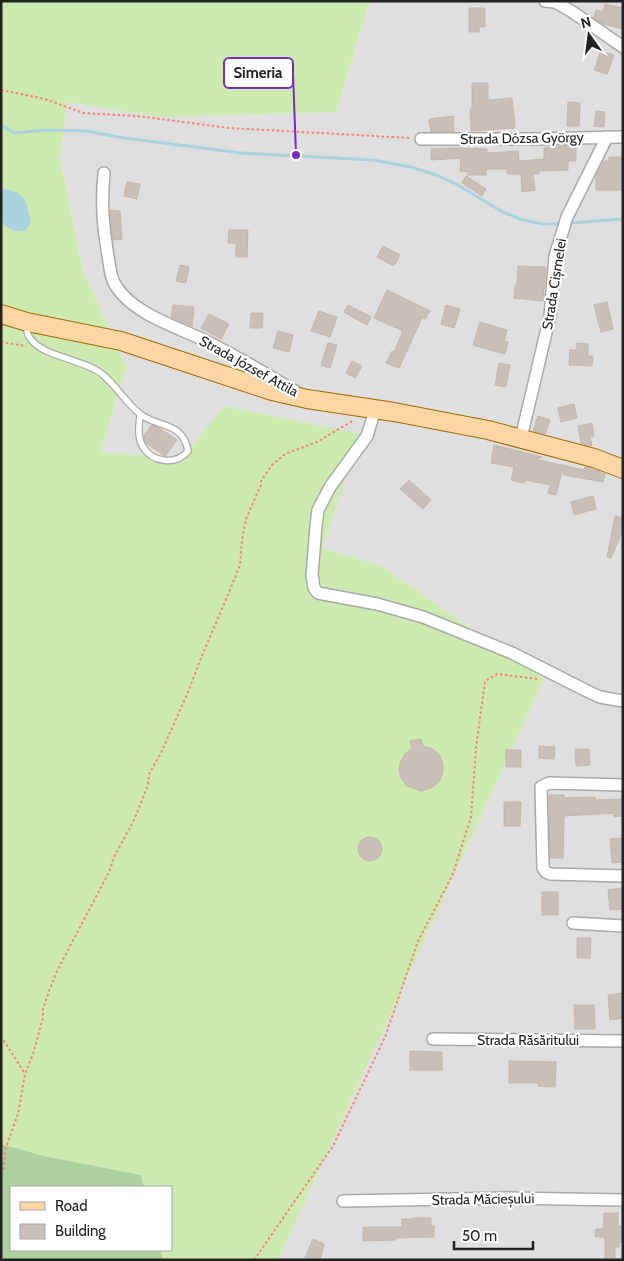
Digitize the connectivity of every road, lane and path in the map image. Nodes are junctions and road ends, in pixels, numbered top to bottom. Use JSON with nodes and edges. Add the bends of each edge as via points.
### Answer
{"nodes":[{"id":1,"x":544,"y":1,"type":"edge"},
{"id":2,"x":623,"y":46,"type":"edge"},
{"id":3,"x":1,"y":90,"type":"edge"},
{"id":4,"x":607,"y":137,"type":"junction"},
{"id":5,"x":623,"y":137,"type":"edge"},
{"id":6,"x":421,"y":139,"type":"joint"},
{"id":7,"x":104,"y":173,"type":"dead end"},
{"id":8,"x":1,"y":314,"type":"edge"},
{"id":9,"x":27,"y":322,"type":"junction"},
{"id":10,"x":1,"y":342,"type":"edge"},
{"id":11,"x":40,"y":347,"type":"junction"},
{"id":12,"x":307,"y":399,"type":"junction"},
{"id":13,"x":375,"y":410,"type":"junction"},
{"id":14,"x":140,"y":415,"type":"junction"},
{"id":15,"x":521,"y":438,"type":"junction"},
{"id":16,"x":623,"y":469,"type":"edge"},
{"id":17,"x":544,"y":679,"type":"dead end"},
{"id":18,"x":623,"y":701,"type":"edge"},
{"id":19,"x":623,"y":785,"type":"edge"},
{"id":20,"x":623,"y":876,"type":"edge"},
{"id":21,"x":573,"y":923,"type":"dead end"},
{"id":22,"x":623,"y":926,"type":"edge"},
{"id":23,"x":1,"y":1036,"type":"edge"},
{"id":24,"x":433,"y":1039,"type":"dead end"},
{"id":25,"x":623,"y":1041,"type":"edge"},
{"id":26,"x":25,"y":1074,"type":"junction"},
{"id":27,"x":1,"y":1174,"type":"edge"},
{"id":28,"x":623,"y":1200,"type":"edge"},
{"id":29,"x":343,"y":1201,"type":"dead end"},
{"id":30,"x":254,"y":1260,"type":"edge"}],
"edges":[{"from":1,"to":2,"type":"street","via":[[555,2],[571,11]]},
{"from":3,"to":6,"type":"path","via":[[45,99],[83,113],[137,116],[229,128]]},
{"from":4,"to":5,"type":"street","name":"Strada Dózsa György"},
{"from":4,"to":6,"type":"street","name":"Strada Dózsa György"},
{"from":4,"to":15,"type":"street","name":"Strada Cișmelei","via":[[562,230],[555,256],[550,316]]},
{"from":7,"to":12,"type":"street","name":"Strada József Attila","via":[[103,230],[111,275],[120,292],[157,319],[206,341]]},
{"from":8,"to":9,"type":"main road"},
{"from":9,"to":11,"type":"lane","via":[[29,338]]},
{"from":9,"to":12,"type":"main road","via":[[121,341],[253,385]]},
{"from":10,"to":11,"type":"path"},
{"from":11,"to":14,"type":"lane","via":[[101,373]]},
{"from":12,"to":13,"type":"main road","name":"Strada József Attila"},
{"from":13,"to":15,"type":"main road","name":"Strada József Attila"},
{"from":13,"to":18,"type":"street","via":[[367,436],[330,487],[318,510],[312,575],[318,593],[378,604],[422,617],[512,653],[600,697]]},
{"from":13,"to":26,"type":"path","via":[[317,442],[285,454],[261,481],[246,519],[240,565],[183,705],[149,774],[134,820],[58,969]]},
{"from":14,"to":14,"type":"lane","via":[[182,435],[188,451],[184,456],[164,461],[151,456],[138,432]]},
{"from":15,"to":16,"type":"main road","name":"Strada József Attila"},
{"from":17,"to":30,"type":"path","via":[[497,674],[484,681],[472,817],[453,874],[418,942],[385,1037],[333,1146]]},
{"from":19,"to":20,"type":"street","via":[[549,783],[541,787],[543,868],[546,872]]},
{"from":21,"to":22,"type":"street"},
{"from":23,"to":26,"type":"path"},
{"from":24,"to":25,"type":"street","name":"Strada Răsăritului"},
{"from":26,"to":27,"type":"path","via":[[18,1114],[5,1150]]},
{"from":28,"to":29,"type":"street","name":"Strada Măcieșului"}]}
